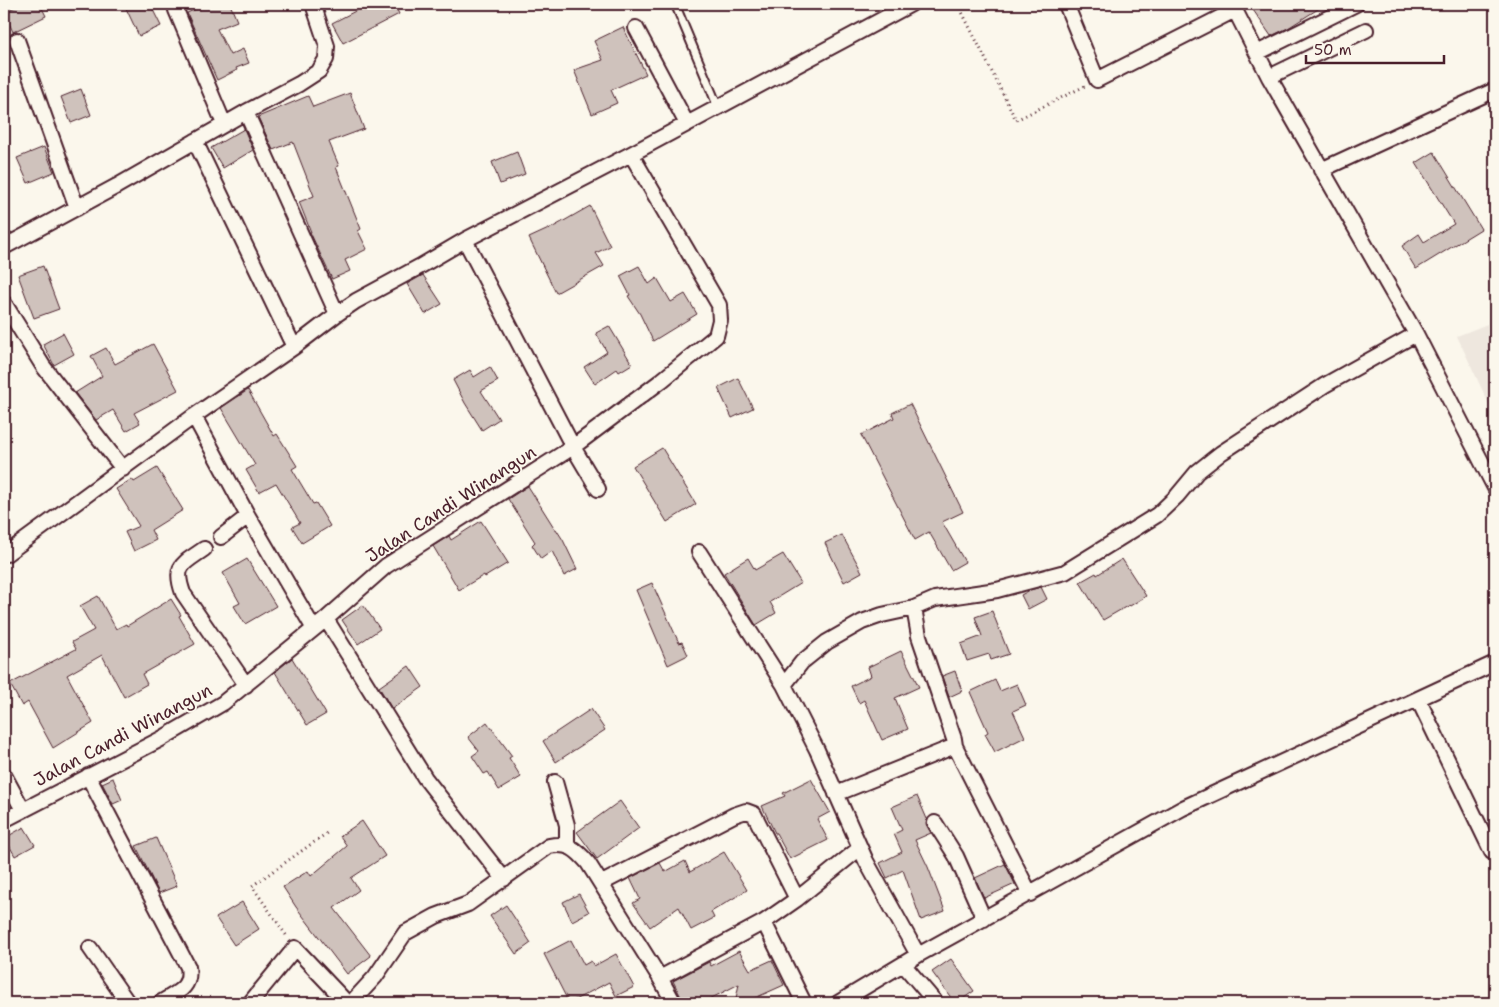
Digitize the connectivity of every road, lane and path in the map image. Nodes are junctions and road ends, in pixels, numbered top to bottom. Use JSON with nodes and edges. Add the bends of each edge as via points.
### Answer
{"nodes":[{"id":1,"x":314,"y":4,"type":"edge"},
{"id":2,"x":674,"y":4,"type":"edge"},
{"id":3,"x":911,"y":4,"type":"edge"},
{"id":4,"x":958,"y":4,"type":"edge"},
{"id":5,"x":1066,"y":4,"type":"edge"},
{"id":6,"x":1356,"y":4,"type":"edge"},
{"id":7,"x":1233,"y":7,"type":"edge"},
{"id":8,"x":176,"y":10,"type":"dead end"},
{"id":9,"x":636,"y":28,"type":"dead end"},
{"id":10,"x":1366,"y":30,"type":"dead end"},
{"id":11,"x":17,"y":40,"type":"dead end"},
{"id":12,"x":1257,"y":53,"type":"junction"},
{"id":13,"x":1269,"y":77,"type":"junction"},
{"id":14,"x":1097,"y":80,"type":"junction"},
{"id":15,"x":1495,"y":90,"type":"edge"},
{"id":16,"x":718,"y":107,"type":"junction"},
{"id":17,"x":246,"y":112,"type":"junction"},
{"id":18,"x":224,"y":124,"type":"junction"},
{"id":19,"x":687,"y":124,"type":"junction"},
{"id":20,"x":195,"y":141,"type":"junction"},
{"id":21,"x":631,"y":154,"type":"junction"},
{"id":22,"x":1322,"y":170,"type":"junction"},
{"id":23,"x":77,"y":208,"type":"junction"},
{"id":24,"x":464,"y":240,"type":"junction"},
{"id":25,"x":4,"y":247,"type":"edge"},
{"id":26,"x":4,"y":303,"type":"edge"},
{"id":27,"x":337,"y":314,"type":"junction"},
{"id":28,"x":1416,"y":334,"type":"junction"},
{"id":29,"x":294,"y":347,"type":"junction"},
{"id":30,"x":194,"y":416,"type":"junction"},
{"id":31,"x":573,"y":447,"type":"junction"},
{"id":32,"x":123,"y":469,"type":"junction"},
{"id":33,"x":1495,"y":488,"type":"edge"},
{"id":34,"x":598,"y":489,"type":"dead end"},
{"id":35,"x":248,"y":516,"type":"junction"},
{"id":36,"x":221,"y":537,"type":"dead end"},
{"id":37,"x":204,"y":549,"type":"dead end"},
{"id":38,"x":699,"y":552,"type":"dead end"},
{"id":39,"x":5,"y":554,"type":"edge"},
{"id":40,"x":914,"y":608,"type":"junction"},
{"id":41,"x":326,"y":619,"type":"junction"},
{"id":42,"x":314,"y":629,"type":"junction"},
{"id":43,"x":1495,"y":664,"type":"edge"},
{"id":44,"x":246,"y":685,"type":"junction"},
{"id":45,"x":784,"y":685,"type":"junction"},
{"id":46,"x":1418,"y":699,"type":"junction"},
{"id":47,"x":955,"y":746,"type":"junction"},
{"id":48,"x":4,"y":775,"type":"edge"},
{"id":49,"x":88,"y":776,"type":"junction"},
{"id":50,"x":555,"y":782,"type":"dead end"},
{"id":51,"x":836,"y":794,"type":"junction"},
{"id":52,"x":22,"y":810,"type":"junction"},
{"id":53,"x":4,"y":820,"type":"edge"},
{"id":54,"x":935,"y":823,"type":"dead end"},
{"id":55,"x":328,"y":833,"type":"dead end"},
{"id":56,"x":567,"y":846,"type":"junction"},
{"id":57,"x":860,"y":848,"type":"junction"},
{"id":58,"x":1492,"y":852,"type":"dead end"},
{"id":59,"x":504,"y":879,"type":"junction"},
{"id":60,"x":602,"y":883,"type":"junction"},
{"id":61,"x":1030,"y":894,"type":"junction"},
{"id":62,"x":797,"y":899,"type":"junction"},
{"id":63,"x":984,"y":918,"type":"junction"},
{"id":64,"x":764,"y":922,"type":"junction"},
{"id":65,"x":90,"y":948,"type":"dead end"},
{"id":66,"x":296,"y":948,"type":"junction"},
{"id":67,"x":918,"y":954,"type":"junction"},
{"id":68,"x":903,"y":964,"type":"junction"},
{"id":69,"x":660,"y":978,"type":"junction"},
{"id":70,"x":128,"y":1003,"type":"edge"},
{"id":71,"x":160,"y":1003,"type":"edge"},
{"id":72,"x":250,"y":1003,"type":"edge"},
{"id":73,"x":347,"y":1003,"type":"edge"},
{"id":74,"x":351,"y":1003,"type":"edge"},
{"id":75,"x":674,"y":1003,"type":"edge"},
{"id":76,"x":804,"y":1003,"type":"edge"},
{"id":77,"x":838,"y":1003,"type":"edge"},
{"id":78,"x":936,"y":1003,"type":"edge"}],
"edges":[{"from":1,"to":17,"type":"street","via":[[327,46],[326,59],[320,71]]},
{"from":2,"to":16,"type":"lane"},
{"from":3,"to":16,"type":"street"},
{"from":4,"to":14,"type":"path","via":[[1016,120]]},
{"from":5,"to":14,"type":"street"},
{"from":6,"to":12,"type":"street"},
{"from":7,"to":12,"type":"street"},
{"from":7,"to":14,"type":"street"},
{"from":8,"to":18,"type":"street"},
{"from":9,"to":19,"type":"street"},
{"from":10,"to":13,"type":"street"},
{"from":11,"to":23,"type":"street"},
{"from":12,"to":13,"type":"street"},
{"from":13,"to":22,"type":"street"},
{"from":15,"to":22,"type":"street"},
{"from":16,"to":19,"type":"street"},
{"from":17,"to":18,"type":"street"},
{"from":17,"to":27,"type":"street"},
{"from":18,"to":20,"type":"street"},
{"from":19,"to":21,"type":"street"},
{"from":20,"to":23,"type":"street"},
{"from":20,"to":29,"type":"street"},
{"from":21,"to":24,"type":"street"},
{"from":21,"to":31,"type":"street","name":"Jalan Candi Winangun","via":[[719,304],[720,320],[716,336]]},
{"from":22,"to":28,"type":"street"},
{"from":23,"to":25,"type":"street"},
{"from":24,"to":27,"type":"street"},
{"from":24,"to":31,"type":"street"},
{"from":26,"to":32,"type":"street","via":[[43,366]]},
{"from":27,"to":29,"type":"street"},
{"from":28,"to":33,"type":"street"},
{"from":28,"to":40,"type":"street","via":[[1325,385],[1221,453],[1197,472],[1157,514],[1066,572],[997,590],[935,600]]},
{"from":29,"to":30,"type":"street"},
{"from":30,"to":32,"type":"street"},
{"from":30,"to":35,"type":"street"},
{"from":31,"to":34,"type":"street"},
{"from":31,"to":41,"type":"street","name":"Jalan Candi Winangun","via":[[386,566]]},
{"from":32,"to":39,"type":"street"},
{"from":35,"to":36,"type":"street"},
{"from":35,"to":42,"type":"street"},
{"from":37,"to":44,"type":"street","via":[[184,563],[178,572],[178,580],[183,593]]},
{"from":38,"to":45,"type":"street"},
{"from":40,"to":45,"type":"street","via":[[882,615],[842,633],[802,662]]},
{"from":40,"to":47,"type":"street","via":[[919,636]]},
{"from":41,"to":42,"type":"street","name":"Jalan Candi Winangun"},
{"from":41,"to":59,"type":"street","via":[[425,778]]},
{"from":42,"to":44,"type":"street","name":"Jalan Candi Winangun"},
{"from":43,"to":46,"type":"street"},
{"from":44,"to":49,"type":"street","name":"Jalan Candi Winangun","via":[[200,717]]},
{"from":45,"to":51,"type":"street"},
{"from":46,"to":58,"type":"street"},
{"from":46,"to":61,"type":"street","via":[[1183,808]]},
{"from":47,"to":51,"type":"street"},
{"from":47,"to":61,"type":"street"},
{"from":48,"to":52,"type":"street"},
{"from":49,"to":52,"type":"street","name":"Jalan Candi Winangun"},
{"from":49,"to":71,"type":"street","via":[[188,967],[186,985]]},
{"from":50,"to":56,"type":"street","via":[[567,825]]},
{"from":51,"to":57,"type":"street"},
{"from":52,"to":53,"type":"street","name":"Jalan Candi Winangun"},
{"from":54,"to":63,"type":"street","via":[[956,856]]},
{"from":55,"to":66,"type":"path","via":[[252,886]]},
{"from":56,"to":59,"type":"street","via":[[549,846]]},
{"from":56,"to":60,"type":"street","via":[[578,850]]},
{"from":57,"to":62,"type":"street"},
{"from":57,"to":67,"type":"street"},
{"from":59,"to":74,"type":"street","via":[[468,904],[436,916],[406,933],[375,977]]},
{"from":60,"to":62,"type":"street","via":[[746,811],[754,814]]},
{"from":60,"to":69,"type":"street"},
{"from":61,"to":63,"type":"street"},
{"from":62,"to":64,"type":"street"},
{"from":63,"to":67,"type":"street"},
{"from":64,"to":69,"type":"street"},
{"from":64,"to":76,"type":"street"},
{"from":65,"to":70,"type":"street"},
{"from":66,"to":72,"type":"street"},
{"from":66,"to":73,"type":"street"},
{"from":67,"to":68,"type":"street"},
{"from":68,"to":77,"type":"street"},
{"from":68,"to":78,"type":"street"},
{"from":69,"to":75,"type":"street"}]}
